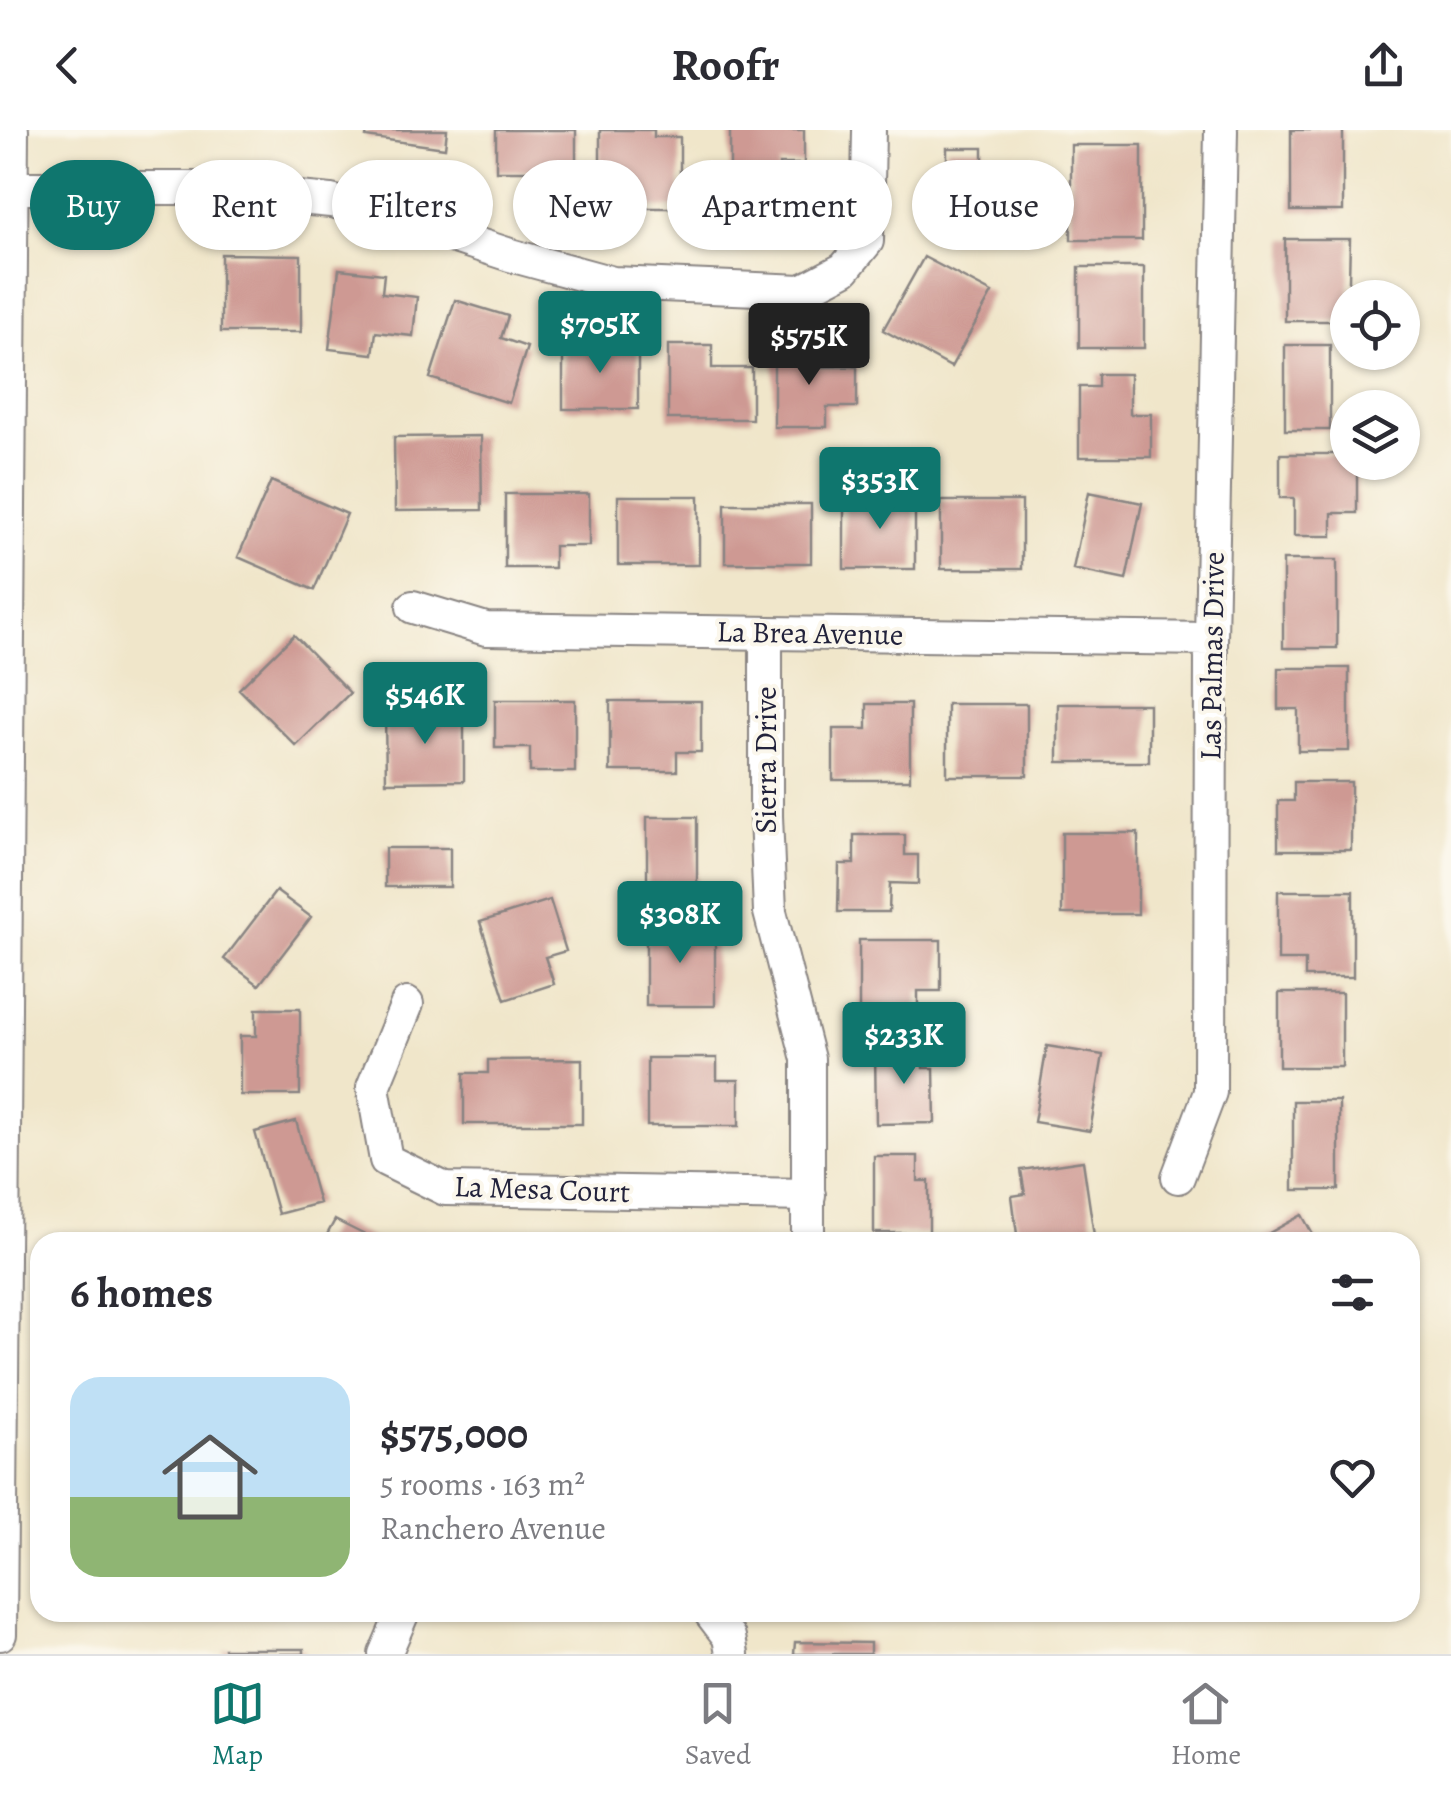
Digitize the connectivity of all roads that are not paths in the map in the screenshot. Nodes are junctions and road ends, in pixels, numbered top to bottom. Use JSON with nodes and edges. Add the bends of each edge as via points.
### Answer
{"nodes":[{"id":1,"x":12,"y":130,"type":"edge"},
{"id":2,"x":869,"y":130,"type":"edge"},
{"id":3,"x":1222,"y":130,"type":"edge"},
{"id":4,"x":12,"y":188,"type":"junction"},
{"id":5,"x":413,"y":607,"type":"dead end"},
{"id":6,"x":766,"y":633,"type":"junction"},
{"id":7,"x":1211,"y":638,"type":"junction"},
{"id":8,"x":407,"y":1004,"type":"dead end"},
{"id":9,"x":1178,"y":1176,"type":"dead end"},
{"id":10,"x":809,"y":1195,"type":"junction"},
{"id":11,"x":808,"y":1232,"type":"edge"},
{"id":12,"x":398,"y":1622,"type":"edge"},
{"id":13,"x":718,"y":1622,"type":"edge"},
{"id":14,"x":0,"y":1634,"type":"edge"},
{"id":15,"x":384,"y":1654,"type":"edge"},
{"id":16,"x":732,"y":1654,"type":"edge"}],
"edges":[{"from":1,"to":4,"type":"street"},
{"from":2,"to":4,"type":"street","via":[[867,241],[844,269],[802,291],[613,282],[331,201],[193,188]]},
{"from":3,"to":7,"type":"street","name":"Las Palmas Drive"},
{"from":4,"to":14,"type":"street"},
{"from":5,"to":6,"type":"street","name":"La Brea Avenue","via":[[486,629]]},
{"from":6,"to":7,"type":"street","name":"La Brea Avenue"},
{"from":6,"to":10,"type":"street","name":"Sierra Drive","via":[[770,912],[808,1060]]},
{"from":7,"to":9,"type":"street","name":"Las Palmas Drive","via":[[1210,1092]]},
{"from":8,"to":10,"type":"street","name":"La Mesa Court","via":[[373,1087],[386,1160],[445,1189]]},
{"from":10,"to":11,"type":"street","name":"Sierra Drive"},
{"from":12,"to":15,"type":"street"},
{"from":13,"to":16,"type":"street"}]}
